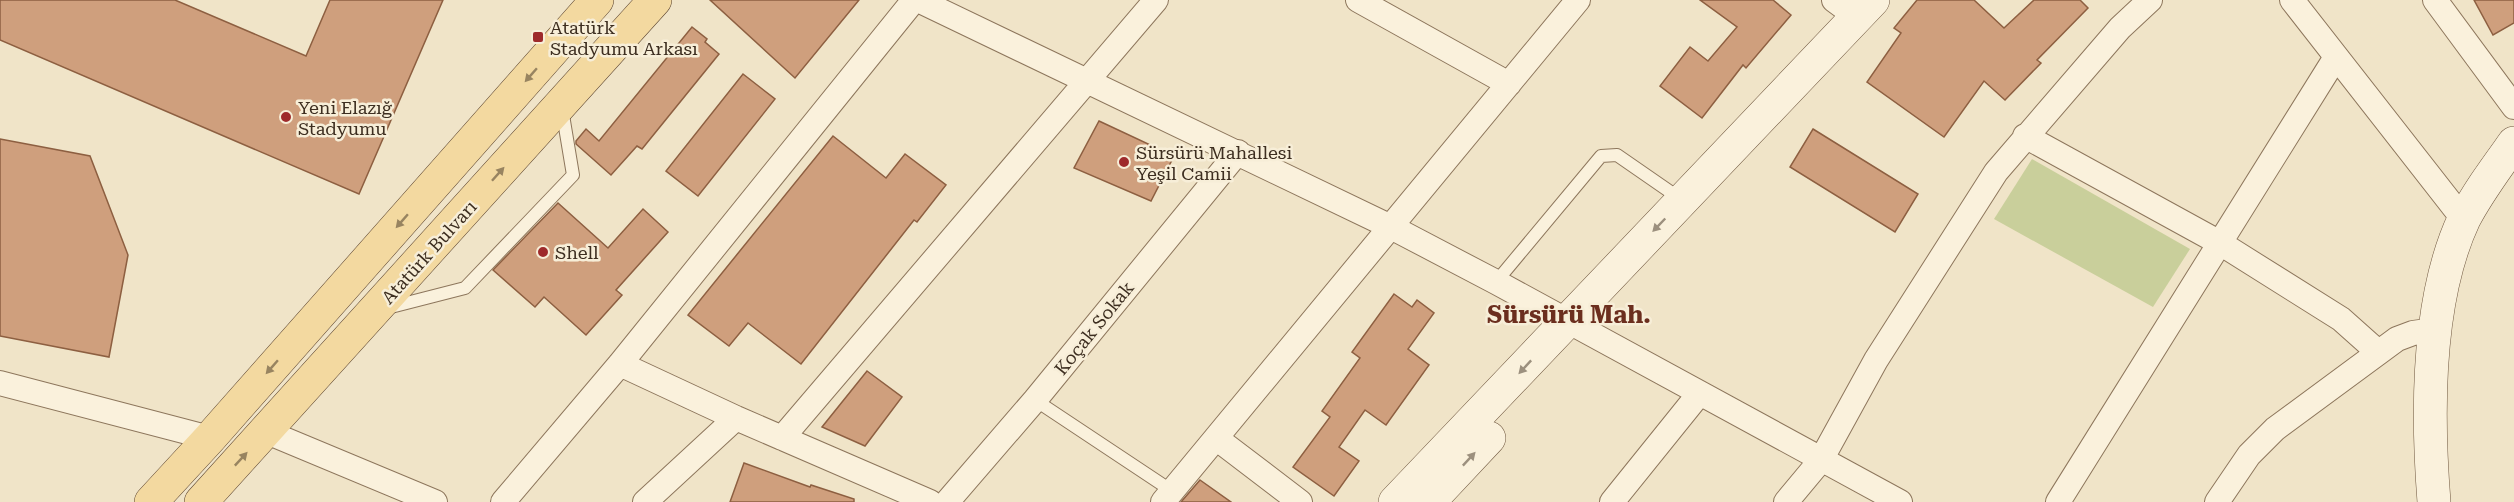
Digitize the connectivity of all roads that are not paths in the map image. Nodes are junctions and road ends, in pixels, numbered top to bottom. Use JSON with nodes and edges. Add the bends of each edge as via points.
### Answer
{"nodes":[{"id":1,"x":597,"y":0,"type":"edge"},
{"id":2,"x":655,"y":0,"type":"edge"},
{"id":3,"x":916,"y":0,"type":"edge"},
{"id":4,"x":1156,"y":0,"type":"edge"},
{"id":5,"x":1358,"y":0,"type":"edge"},
{"id":6,"x":1578,"y":0,"type":"edge"},
{"id":7,"x":1897,"y":0,"type":"edge"},
{"id":8,"x":2151,"y":0,"type":"edge"},
{"id":9,"x":2292,"y":0,"type":"edge"},
{"id":10,"x":2435,"y":0,"type":"edge"},
{"id":11,"x":1855,"y":6,"type":"edge"},
{"id":12,"x":2336,"y":57,"type":"junction"},
{"id":13,"x":1085,"y":80,"type":"junction"},
{"id":14,"x":1509,"y":84,"type":"junction"},
{"id":15,"x":561,"y":104,"type":"junction"},
{"id":16,"x":2514,"y":108,"type":"edge"},
{"id":17,"x":2025,"y":136,"type":"junction"},
{"id":18,"x":2514,"y":143,"type":"edge"},
{"id":19,"x":1238,"y":152,"type":"junction"},
{"id":20,"x":1683,"y":201,"type":"junction"},
{"id":21,"x":2464,"y":220,"type":"junction"},
{"id":22,"x":1391,"y":227,"type":"junction"},
{"id":23,"x":2220,"y":243,"type":"junction"},
{"id":24,"x":1496,"y":282,"type":"junction"},
{"id":25,"x":375,"y":312,"type":"junction"},
{"id":26,"x":1577,"y":328,"type":"junction"},
{"id":27,"x":2434,"y":330,"type":"junction"},
{"id":28,"x":2378,"y":352,"type":"junction"},
{"id":29,"x":620,"y":364,"type":"junction"},
{"id":30,"x":0,"y":383,"type":"edge"},
{"id":31,"x":1699,"y":394,"type":"junction"},
{"id":32,"x":1035,"y":400,"type":"junction"},
{"id":33,"x":736,"y":418,"type":"junction"},
{"id":34,"x":267,"y":432,"type":"junction"},
{"id":35,"x":210,"y":438,"type":"junction"},
{"id":36,"x":782,"y":438,"type":"junction"},
{"id":37,"x":1216,"y":438,"type":"junction"},
{"id":38,"x":1821,"y":460,"type":"junction"},
{"id":39,"x":1168,"y":496,"type":"edge"},
{"id":40,"x":150,"y":502,"type":"edge"},
{"id":41,"x":201,"y":502,"type":"edge"},
{"id":42,"x":435,"y":502,"type":"edge"},
{"id":43,"x":503,"y":502,"type":"edge"},
{"id":44,"x":645,"y":502,"type":"edge"},
{"id":45,"x":930,"y":502,"type":"edge"},
{"id":46,"x":947,"y":502,"type":"edge"},
{"id":47,"x":1300,"y":502,"type":"edge"},
{"id":48,"x":1395,"y":502,"type":"edge"},
{"id":49,"x":1429,"y":502,"type":"edge"},
{"id":50,"x":1612,"y":502,"type":"edge"},
{"id":51,"x":1786,"y":502,"type":"edge"},
{"id":52,"x":1900,"y":502,"type":"edge"},
{"id":53,"x":2058,"y":502,"type":"edge"},
{"id":54,"x":2217,"y":502,"type":"edge"},
{"id":55,"x":2434,"y":502,"type":"edge"}],
"edges":[{"from":1,"to":35,"type":"main road","one_way":true},
{"from":2,"to":15,"type":"main road","name":"Atatürk Bulvarı"},
{"from":3,"to":13,"type":"street"},
{"from":3,"to":29,"type":"street"},
{"from":4,"to":13,"type":"street"},
{"from":5,"to":14,"type":"street"},
{"from":6,"to":14,"type":"street"},
{"from":7,"to":26,"type":"main road"},
{"from":8,"to":17,"type":"street","via":[[2120,28]]},
{"from":9,"to":12,"type":"street"},
{"from":10,"to":16,"type":"street"},
{"from":11,"to":20,"type":"main road"},
{"from":12,"to":21,"type":"street"},
{"from":12,"to":23,"type":"street"},
{"from":13,"to":19,"type":"street"},
{"from":13,"to":36,"type":"street"},
{"from":14,"to":22,"type":"street"},
{"from":25,"to":15,"type":"main road","name":"Atatürk Bulvarı","one_way":true},
{"from":15,"to":25,"type":"lane","via":[[573,175],[465,288]]},
{"from":17,"to":23,"type":"street"},
{"from":17,"to":38,"type":"street","via":[[1996,172],[1876,360]]},
{"from":18,"to":21,"type":"main road"},
{"from":19,"to":22,"type":"street"},
{"from":19,"to":32,"type":"street","name":"Koçak Sokak"},
{"from":20,"to":24,"type":"lane","via":[[1617,155],[1601,156]]},
{"from":20,"to":26,"type":"main road","one_way":true},
{"from":21,"to":27,"type":"main road","via":[[2441,292]]},
{"from":22,"to":24,"type":"street"},
{"from":22,"to":37,"type":"street"},
{"from":23,"to":28,"type":"street","via":[[2341,319]]},
{"from":23,"to":53,"type":"street"},
{"from":24,"to":26,"type":"street"},
{"from":25,"to":34,"type":"main road","name":"Atatürk Bulvarı"},
{"from":26,"to":31,"type":"street"},
{"from":26,"to":48,"type":"main road","one_way":true},
{"from":49,"to":26,"type":"main road","one_way":true},
{"from":27,"to":28,"type":"street","via":[[2397,339]]},
{"from":27,"to":55,"type":"main road"},
{"from":28,"to":54,"type":"street","via":[[2275,429],[2249,455]]},
{"from":29,"to":33,"type":"street"},
{"from":29,"to":43,"type":"street"},
{"from":30,"to":35,"type":"street"},
{"from":31,"to":38,"type":"street"},
{"from":31,"to":50,"type":"street"},
{"from":32,"to":39,"type":"lane"},
{"from":32,"to":46,"type":"street","name":"Koçak Sokak"},
{"from":33,"to":36,"type":"street"},
{"from":33,"to":44,"type":"street"},
{"from":41,"to":34,"type":"main road","name":"Atatürk Bulvarı","one_way":true},
{"from":34,"to":42,"type":"street"},
{"from":35,"to":40,"type":"main road"},
{"from":36,"to":45,"type":"street"},
{"from":37,"to":39,"type":"street"},
{"from":37,"to":47,"type":"street"},
{"from":38,"to":51,"type":"street"},
{"from":38,"to":52,"type":"street"}]}
